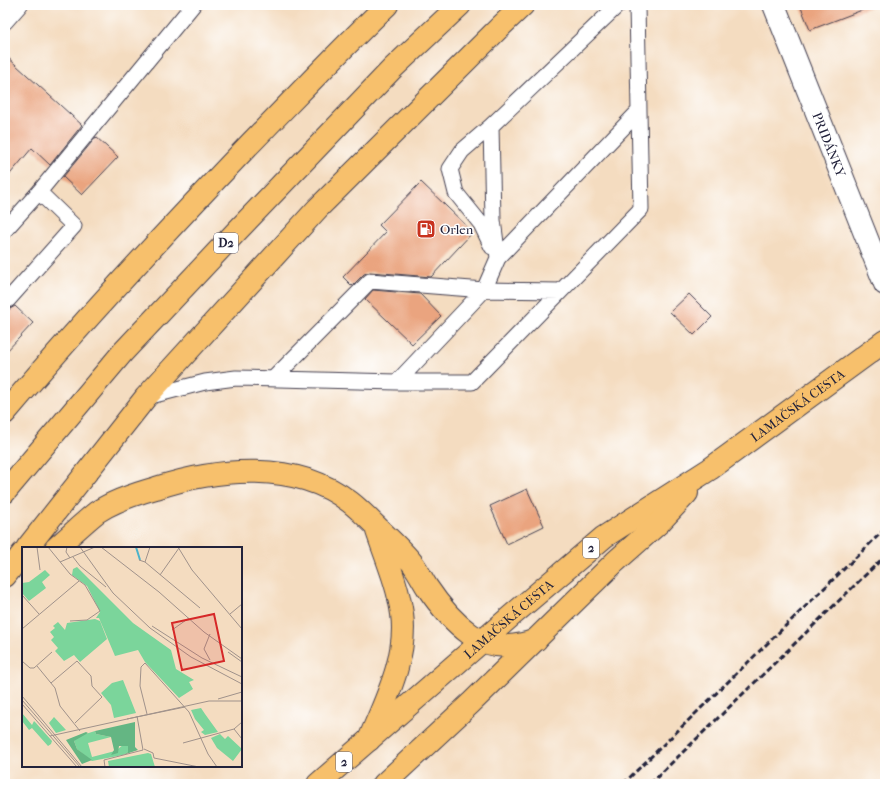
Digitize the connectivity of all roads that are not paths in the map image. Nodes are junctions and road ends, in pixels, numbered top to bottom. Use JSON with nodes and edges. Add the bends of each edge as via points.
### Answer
{"nodes":[{"id":1,"x":20,"y":5,"type":"edge"},
{"id":2,"x":193,"y":5,"type":"edge"},
{"id":3,"x":387,"y":5,"type":"edge"},
{"id":4,"x":460,"y":5,"type":"edge"},
{"id":5,"x":523,"y":5,"type":"edge"},
{"id":6,"x":618,"y":5,"type":"edge"},
{"id":7,"x":637,"y":5,"type":"edge"},
{"id":8,"x":774,"y":5,"type":"edge"},
{"id":9,"x":5,"y":22,"type":"edge"},
{"id":10,"x":639,"y":111,"type":"junction"},
{"id":11,"x":491,"y":126,"type":"junction"},
{"id":12,"x":39,"y":192,"type":"junction"},
{"id":13,"x":5,"y":230,"type":"edge"},
{"id":14,"x":498,"y":258,"type":"junction"},
{"id":15,"x":885,"y":284,"type":"edge"},
{"id":16,"x":484,"y":290,"type":"junction"},
{"id":17,"x":561,"y":291,"type":"junction"},
{"id":18,"x":8,"y":300,"type":"dead end"},
{"id":19,"x":885,"y":341,"type":"edge"},
{"id":20,"x":274,"y":378,"type":"junction"},
{"id":21,"x":397,"y":382,"type":"junction"},
{"id":22,"x":146,"y":397,"type":"junction"},
{"id":23,"x":6,"y":411,"type":"edge"},
{"id":24,"x":710,"y":469,"type":"junction"},
{"id":25,"x":5,"y":492,"type":"edge"},
{"id":26,"x":374,"y":524,"type":"junction"},
{"id":27,"x":28,"y":547,"type":"edge"},
{"id":28,"x":57,"y":547,"type":"edge"},
{"id":29,"x":22,"y":554,"type":"edge"},
{"id":30,"x":5,"y":576,"type":"edge"},
{"id":31,"x":22,"y":577,"type":"edge"},
{"id":32,"x":5,"y":592,"type":"edge"},
{"id":33,"x":536,"y":640,"type":"junction"},
{"id":34,"x":482,"y":641,"type":"junction"},
{"id":35,"x":369,"y":740,"type":"junction"},
{"id":36,"x":318,"y":784,"type":"edge"},
{"id":37,"x":384,"y":784,"type":"edge"}],
"edges":[{"from":1,"to":9,"type":"lane"},
{"from":2,"to":12,"type":"lane"},
{"from":3,"to":23,"type":"main road","via":[[350,40],[199,198],[84,321]]},
{"from":4,"to":25,"type":"main road","number":"D2","via":[[392,69],[123,352]]},
{"from":5,"to":22,"type":"main road","via":[[318,208]]},
{"from":6,"to":11,"type":"lane"},
{"from":7,"to":10,"type":"lane"},
{"from":8,"to":15,"type":"street","name":"PRIDÁNKY"},
{"from":10,"to":14,"type":"lane"},
{"from":10,"to":17,"type":"lane","via":[[641,209]]},
{"from":11,"to":14,"type":"lane","via":[[493,220]]},
{"from":11,"to":14,"type":"lane","via":[[462,151],[450,169],[456,193],[481,224]]},
{"from":12,"to":13,"type":"lane"},
{"from":12,"to":18,"type":"lane","via":[[74,226]]},
{"from":14,"to":16,"type":"lane"},
{"from":16,"to":17,"type":"lane"},
{"from":16,"to":20,"type":"lane","via":[[370,281]]},
{"from":16,"to":21,"type":"lane"},
{"from":17,"to":21,"type":"lane","via":[[472,382]]},
{"from":19,"to":24,"type":"main road","name":"LAMAČSKÁ CESTA","number":"2"},
{"from":20,"to":21,"type":"lane"},
{"from":20,"to":22,"type":"lane","via":[[236,378],[205,382]]},
{"from":22,"to":27,"type":"main road"},
{"from":24,"to":33,"type":"main road","name":"LAMAČSKÁ CESTA","number":"2","via":[[659,523],[615,562]]},
{"from":24,"to":34,"type":"main road","name":"LAMAČSKÁ CESTA","number":"2","via":[[604,537]]},
{"from":26,"to":28,"type":"main road","via":[[350,502],[310,481],[285,474],[236,472],[200,476],[131,496],[98,512]]},
{"from":26,"to":34,"type":"main road","via":[[412,563],[448,615]]},
{"from":26,"to":35,"type":"main road","via":[[402,614],[402,632],[399,656],[390,689]]},
{"from":29,"to":30,"type":"main road"},
{"from":31,"to":32,"type":"main road"},
{"from":33,"to":34,"type":"main road","via":[[524,645],[510,646]]},
{"from":33,"to":37,"type":"main road","name":"LAMAČSKÁ CESTA","number":"2"},
{"from":34,"to":35,"type":"main road","name":"LAMAČSKÁ CESTA","number":"2"},
{"from":35,"to":36,"type":"main road","name":"LAMAČSKÁ CESTA","number":"2"}]}
